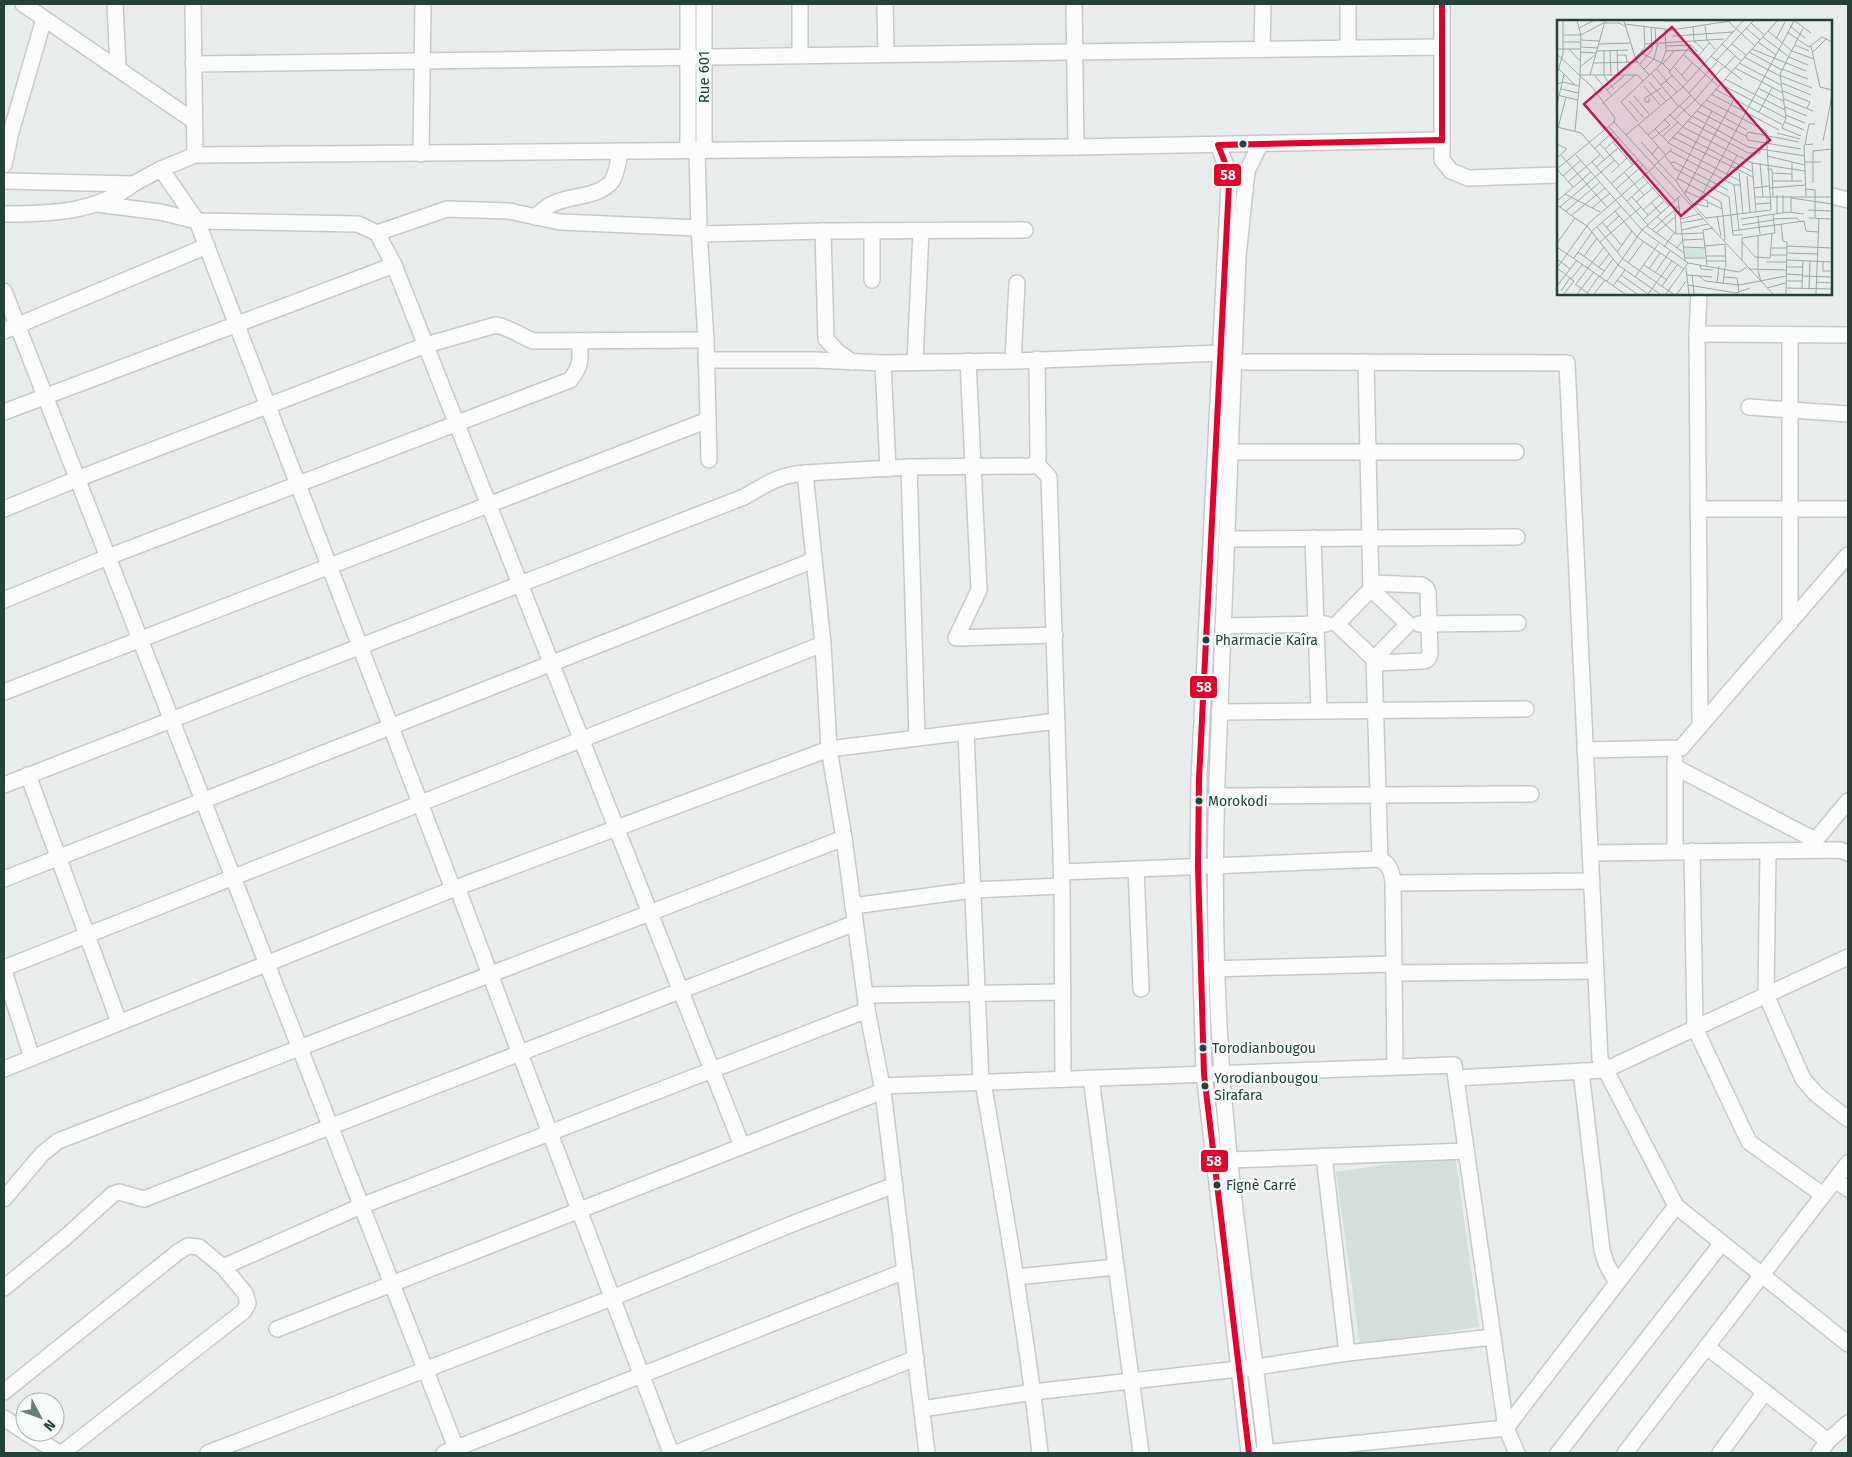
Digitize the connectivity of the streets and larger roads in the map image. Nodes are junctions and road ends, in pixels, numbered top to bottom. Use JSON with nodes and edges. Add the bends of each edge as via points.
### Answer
{"nodes":[{"id":1,"x":23,"y":4,"type":"edge"},
{"id":2,"x":115,"y":4,"type":"edge"},
{"id":3,"x":193,"y":4,"type":"edge"},
{"id":4,"x":423,"y":4,"type":"edge"},
{"id":5,"x":688,"y":4,"type":"edge"},
{"id":6,"x":704,"y":4,"type":"edge"},
{"id":7,"x":800,"y":4,"type":"edge"},
{"id":8,"x":885,"y":4,"type":"edge"},
{"id":9,"x":1074,"y":4,"type":"edge"},
{"id":10,"x":1262,"y":4,"type":"edge"},
{"id":11,"x":1348,"y":4,"type":"edge"},
{"id":12,"x":1442,"y":4,"type":"edge"},
{"id":13,"x":44,"y":19,"type":"junction"},
{"id":14,"x":1442,"y":47,"type":"junction"},
{"id":15,"x":1348,"y":48,"type":"junction"},
{"id":16,"x":1262,"y":49,"type":"junction"},
{"id":17,"x":1075,"y":52,"type":"junction"},
{"id":18,"x":886,"y":54,"type":"junction"},
{"id":19,"x":800,"y":55,"type":"junction"},
{"id":20,"x":688,"y":57,"type":"junction"},
{"id":21,"x":704,"y":57,"type":"junction"},
{"id":22,"x":422,"y":60,"type":"junction"},
{"id":23,"x":193,"y":64,"type":"junction"},
{"id":24,"x":118,"y":68,"type":"junction"},
{"id":25,"x":194,"y":121,"type":"junction"},
{"id":26,"x":1442,"y":140,"type":"junction"},
{"id":27,"x":1261,"y":143,"type":"junction"},
{"id":28,"x":1218,"y":145,"type":"junction"},
{"id":29,"x":1076,"y":147,"type":"junction"},
{"id":30,"x":696,"y":150,"type":"junction"},
{"id":31,"x":621,"y":151,"type":"junction"},
{"id":32,"x":194,"y":154,"type":"junction"},
{"id":33,"x":421,"y":154,"type":"junction"},
{"id":34,"x":4,"y":165,"type":"edge"},
{"id":35,"x":161,"y":169,"type":"junction"},
{"id":36,"x":1557,"y":175,"type":"edge"},
{"id":37,"x":4,"y":181,"type":"edge"},
{"id":38,"x":133,"y":184,"type":"junction"},
{"id":39,"x":1832,"y":196,"type":"edge"},
{"id":40,"x":1848,"y":200,"type":"edge"},
{"id":41,"x":97,"y":204,"type":"junction"},
{"id":42,"x":4,"y":214,"type":"edge"},
{"id":43,"x":535,"y":217,"type":"junction"},
{"id":44,"x":197,"y":221,"type":"junction"},
{"id":45,"x":1025,"y":230,"type":"dead end"},
{"id":46,"x":699,"y":231,"type":"junction"},
{"id":47,"x":872,"y":231,"type":"junction"},
{"id":48,"x":921,"y":231,"type":"junction"},
{"id":49,"x":823,"y":232,"type":"junction"},
{"id":50,"x":377,"y":233,"type":"junction"},
{"id":51,"x":207,"y":246,"type":"junction"},
{"id":52,"x":394,"y":264,"type":"junction"},
{"id":53,"x":872,"y":280,"type":"dead end"},
{"id":54,"x":1017,"y":283,"type":"dead end"},
{"id":55,"x":4,"y":290,"type":"edge"},
{"id":56,"x":1699,"y":295,"type":"edge"},
{"id":57,"x":237,"y":324,"type":"junction"},
{"id":58,"x":10,"y":327,"type":"edge"},
{"id":59,"x":1697,"y":334,"type":"junction"},
{"id":60,"x":1790,"y":335,"type":"junction"},
{"id":61,"x":1848,"y":335,"type":"edge"},
{"id":62,"x":706,"y":340,"type":"junction"},
{"id":63,"x":579,"y":341,"type":"junction"},
{"id":64,"x":426,"y":345,"type":"junction"},
{"id":65,"x":1220,"y":353,"type":"junction"},
{"id":66,"x":1037,"y":359,"type":"junction"},
{"id":67,"x":706,"y":360,"type":"junction"},
{"id":68,"x":968,"y":361,"type":"junction"},
{"id":69,"x":1013,"y":361,"type":"junction"},
{"id":70,"x":852,"y":362,"type":"junction"},
{"id":71,"x":916,"y":362,"type":"junction"},
{"id":72,"x":1244,"y":362,"type":"dead end"},
{"id":73,"x":1366,"y":362,"type":"junction"},
{"id":74,"x":883,"y":363,"type":"junction"},
{"id":75,"x":45,"y":396,"type":"junction"},
{"id":76,"x":268,"y":406,"type":"junction"},
{"id":77,"x":1749,"y":407,"type":"dead end"},
{"id":78,"x":1790,"y":410,"type":"junction"},
{"id":79,"x":4,"y":412,"type":"edge"},
{"id":80,"x":1848,"y":414,"type":"edge"},
{"id":81,"x":708,"y":420,"type":"junction"},
{"id":82,"x":456,"y":422,"type":"junction"},
{"id":83,"x":1230,"y":452,"type":"junction"},
{"id":84,"x":1368,"y":452,"type":"junction"},
{"id":85,"x":1516,"y":452,"type":"dead end"},
{"id":86,"x":708,"y":460,"type":"dead end"},
{"id":87,"x":1036,"y":463,"type":"junction"},
{"id":88,"x":909,"y":467,"type":"junction"},
{"id":89,"x":973,"y":467,"type":"junction"},
{"id":90,"x":888,"y":468,"type":"junction"},
{"id":91,"x":805,"y":473,"type":"junction"},
{"id":92,"x":77,"y":478,"type":"junction"},
{"id":93,"x":298,"y":484,"type":"junction"},
{"id":94,"x":489,"y":505,"type":"junction"},
{"id":95,"x":4,"y":508,"type":"edge"},
{"id":96,"x":1698,"y":509,"type":"junction"},
{"id":97,"x":1790,"y":509,"type":"junction"},
{"id":98,"x":1848,"y":509,"type":"edge"},
{"id":99,"x":1517,"y":537,"type":"dead end"},
{"id":100,"x":1313,"y":538,"type":"junction"},
{"id":101,"x":1370,"y":538,"type":"junction"},
{"id":102,"x":1226,"y":539,"type":"junction"},
{"id":103,"x":1848,"y":555,"type":"edge"},
{"id":104,"x":108,"y":557,"type":"junction"},
{"id":105,"x":814,"y":560,"type":"junction"},
{"id":106,"x":329,"y":567,"type":"junction"},
{"id":107,"x":520,"y":584,"type":"junction"},
{"id":108,"x":1371,"y":586,"type":"junction"},
{"id":109,"x":4,"y":600,"type":"edge"},
{"id":110,"x":1518,"y":623,"type":"dead end"},
{"id":111,"x":1790,"y":623,"type":"junction"},
{"id":112,"x":1316,"y":624,"type":"junction"},
{"id":113,"x":1337,"y":624,"type":"junction"},
{"id":114,"x":1408,"y":624,"type":"junction"},
{"id":115,"x":1429,"y":624,"type":"junction"},
{"id":116,"x":1223,"y":626,"type":"junction"},
{"id":117,"x":1055,"y":635,"type":"junction"},
{"id":118,"x":140,"y":640,"type":"junction"},
{"id":119,"x":823,"y":644,"type":"junction"},
{"id":120,"x":360,"y":646,"type":"junction"},
{"id":121,"x":1374,"y":661,"type":"junction"},
{"id":122,"x":551,"y":663,"type":"junction"},
{"id":123,"x":4,"y":692,"type":"edge"},
{"id":124,"x":1526,"y":709,"type":"dead end"},
{"id":125,"x":1376,"y":710,"type":"junction"},
{"id":126,"x":1319,"y":711,"type":"junction"},
{"id":127,"x":1219,"y":712,"type":"junction"},
{"id":128,"x":172,"y":720,"type":"junction"},
{"id":129,"x":1057,"y":722,"type":"junction"},
{"id":130,"x":1700,"y":726,"type":"junction"},
{"id":131,"x":390,"y":727,"type":"junction"},
{"id":132,"x":966,"y":732,"type":"junction"},
{"id":133,"x":918,"y":737,"type":"junction"},
{"id":134,"x":581,"y":740,"type":"junction"},
{"id":135,"x":829,"y":748,"type":"junction"},
{"id":136,"x":1675,"y":748,"type":"junction"},
{"id":137,"x":1586,"y":750,"type":"junction"},
{"id":138,"x":1675,"y":767,"type":"junction"},
{"id":139,"x":28,"y":775,"type":"junction"},
{"id":140,"x":4,"y":785,"type":"edge"},
{"id":141,"x":1531,"y":794,"type":"dead end"},
{"id":142,"x":1378,"y":795,"type":"junction"},
{"id":143,"x":1216,"y":796,"type":"junction"},
{"id":144,"x":203,"y":801,"type":"junction"},
{"id":145,"x":1848,"y":801,"type":"edge"},
{"id":146,"x":420,"y":804,"type":"junction"},
{"id":147,"x":616,"y":828,"type":"junction"},
{"id":148,"x":844,"y":838,"type":"junction"},
{"id":149,"x":1811,"y":845,"type":"junction"},
{"id":150,"x":1768,"y":850,"type":"junction"},
{"id":151,"x":1692,"y":851,"type":"junction"},
{"id":152,"x":1675,"y":852,"type":"junction"},
{"id":153,"x":1590,"y":853,"type":"junction"},
{"id":154,"x":1848,"y":853,"type":"edge"},
{"id":155,"x":59,"y":857,"type":"junction"},
{"id":156,"x":1380,"y":859,"type":"junction"},
{"id":157,"x":1215,"y":866,"type":"junction"},
{"id":158,"x":1198,"y":867,"type":"junction"},
{"id":159,"x":1136,"y":869,"type":"junction"},
{"id":160,"x":233,"y":878,"type":"junction"},
{"id":161,"x":4,"y":879,"type":"edge"},
{"id":162,"x":1062,"y":879,"type":"junction"},
{"id":163,"x":1592,"y":881,"type":"junction"},
{"id":164,"x":1393,"y":883,"type":"junction"},
{"id":165,"x":455,"y":888,"type":"junction"},
{"id":166,"x":973,"y":890,"type":"junction"},
{"id":167,"x":853,"y":906,"type":"junction"},
{"id":168,"x":650,"y":913,"type":"junction"},
{"id":169,"x":855,"y":922,"type":"junction"},
{"id":170,"x":87,"y":934,"type":"junction"},
{"id":171,"x":1848,"y":957,"type":"edge"},
{"id":172,"x":266,"y":963,"type":"junction"},
{"id":173,"x":4,"y":969,"type":"edge"},
{"id":174,"x":1200,"y":969,"type":"junction"},
{"id":175,"x":1218,"y":969,"type":"junction"},
{"id":176,"x":1394,"y":969,"type":"junction"},
{"id":177,"x":1596,"y":971,"type":"junction"},
{"id":178,"x":490,"y":975,"type":"junction"},
{"id":179,"x":1140,"y":989,"type":"dead end"},
{"id":180,"x":680,"y":991,"type":"junction"},
{"id":181,"x":1063,"y":992,"type":"junction"},
{"id":182,"x":977,"y":993,"type":"junction"},
{"id":183,"x":864,"y":995,"type":"junction"},
{"id":184,"x":1766,"y":995,"type":"junction"},
{"id":185,"x":866,"y":1010,"type":"junction"},
{"id":186,"x":119,"y":1022,"type":"junction"},
{"id":187,"x":1695,"y":1028,"type":"junction"},
{"id":188,"x":300,"y":1049,"type":"junction"},
{"id":189,"x":520,"y":1053,"type":"junction"},
{"id":190,"x":32,"y":1058,"type":"junction"},
{"id":191,"x":1395,"y":1067,"type":"junction"},
{"id":192,"x":4,"y":1069,"type":"edge"},
{"id":193,"x":712,"y":1070,"type":"junction"},
{"id":194,"x":1605,"y":1070,"type":"junction"},
{"id":195,"x":1581,"y":1071,"type":"junction"},
{"id":196,"x":1222,"y":1073,"type":"junction"},
{"id":197,"x":1204,"y":1074,"type":"junction"},
{"id":198,"x":1090,"y":1078,"type":"junction"},
{"id":199,"x":1456,"y":1078,"type":"junction"},
{"id":200,"x":1063,"y":1079,"type":"junction"},
{"id":201,"x":982,"y":1082,"type":"junction"},
{"id":202,"x":883,"y":1088,"type":"junction"},
{"id":203,"x":1848,"y":1119,"type":"edge"},
{"id":204,"x":330,"y":1126,"type":"junction"},
{"id":205,"x":550,"y":1133,"type":"junction"},
{"id":206,"x":742,"y":1146,"type":"junction"},
{"id":207,"x":1466,"y":1152,"type":"junction"},
{"id":208,"x":1324,"y":1156,"type":"junction"},
{"id":209,"x":1230,"y":1160,"type":"junction"},
{"id":210,"x":1848,"y":1163,"type":"edge"},
{"id":211,"x":1835,"y":1180,"type":"junction"},
{"id":212,"x":894,"y":1185,"type":"junction"},
{"id":213,"x":1848,"y":1189,"type":"edge"},
{"id":214,"x":1823,"y":1195,"type":"junction"},
{"id":215,"x":4,"y":1200,"type":"edge"},
{"id":216,"x":361,"y":1206,"type":"junction"},
{"id":217,"x":1676,"y":1206,"type":"junction"},
{"id":218,"x":579,"y":1210,"type":"junction"},
{"id":219,"x":1722,"y":1243,"type":"junction"},
{"id":220,"x":223,"y":1267,"type":"junction"},
{"id":221,"x":1116,"y":1267,"type":"junction"},
{"id":222,"x":905,"y":1271,"type":"junction"},
{"id":223,"x":1762,"y":1275,"type":"junction"},
{"id":224,"x":1016,"y":1277,"type":"junction"},
{"id":225,"x":392,"y":1283,"type":"junction"},
{"id":226,"x":1617,"y":1283,"type":"junction"},
{"id":227,"x":4,"y":1288,"type":"edge"},
{"id":228,"x":612,"y":1298,"type":"junction"},
{"id":229,"x":277,"y":1328,"type":"dead end"},
{"id":230,"x":1493,"y":1337,"type":"junction"},
{"id":231,"x":1847,"y":1339,"type":"edge"},
{"id":232,"x":1707,"y":1347,"type":"junction"},
{"id":233,"x":1347,"y":1353,"type":"junction"},
{"id":234,"x":916,"y":1358,"type":"junction"},
{"id":235,"x":1256,"y":1367,"type":"junction"},
{"id":236,"x":1239,"y":1368,"type":"junction"},
{"id":237,"x":425,"y":1369,"type":"junction"},
{"id":238,"x":641,"y":1375,"type":"junction"},
{"id":239,"x":1132,"y":1380,"type":"junction"},
{"id":240,"x":4,"y":1392,"type":"edge"},
{"id":241,"x":1033,"y":1392,"type":"junction"},
{"id":242,"x":1764,"y":1392,"type":"junction"},
{"id":243,"x":922,"y":1409,"type":"junction"},
{"id":244,"x":4,"y":1418,"type":"edge"},
{"id":245,"x":15,"y":1425,"type":"edge"},
{"id":246,"x":1506,"y":1428,"type":"junction"},
{"id":247,"x":1836,"y":1438,"type":"edge"},
{"id":248,"x":42,"y":1442,"type":"edge"},
{"id":249,"x":1402,"y":1446,"type":"edge"},
{"id":250,"x":1361,"y":1448,"type":"edge"},
{"id":251,"x":453,"y":1452,"type":"edge"},
{"id":252,"x":923,"y":1452,"type":"edge"},
{"id":253,"x":60,"y":1453,"type":"edge"},
{"id":254,"x":208,"y":1453,"type":"edge"},
{"id":255,"x":671,"y":1453,"type":"edge"},
{"id":256,"x":676,"y":1453,"type":"edge"},
{"id":257,"x":1040,"y":1453,"type":"edge"},
{"id":258,"x":1141,"y":1453,"type":"edge"},
{"id":259,"x":1249,"y":1453,"type":"edge"},
{"id":260,"x":1262,"y":1453,"type":"edge"},
{"id":261,"x":1266,"y":1453,"type":"edge"},
{"id":262,"x":1517,"y":1453,"type":"edge"},
{"id":263,"x":1558,"y":1453,"type":"edge"},
{"id":264,"x":1625,"y":1453,"type":"edge"},
{"id":265,"x":1720,"y":1453,"type":"edge"}],
"edges":[{"from":1,"to":13,"type":"street"},
{"from":2,"to":24,"type":"street"},
{"from":3,"to":23,"type":"street"},
{"from":4,"to":22,"type":"street"},
{"from":5,"to":20,"type":"street","name":"Rue 601"},
{"from":6,"to":21,"type":"street","name":"Rue 601"},
{"from":7,"to":19,"type":"street"},
{"from":8,"to":18,"type":"street"},
{"from":9,"to":17,"type":"street"},
{"from":10,"to":16,"type":"street"},
{"from":11,"to":15,"type":"street"},
{"from":12,"to":14,"type":"street"},
{"from":13,"to":24,"type":"street"},
{"from":13,"to":34,"type":"street"},
{"from":14,"to":15,"type":"street"},
{"from":14,"to":26,"type":"street"},
{"from":15,"to":16,"type":"street"},
{"from":16,"to":17,"type":"street"},
{"from":17,"to":18,"type":"street"},
{"from":17,"to":29,"type":"street"},
{"from":18,"to":19,"type":"street"},
{"from":19,"to":21,"type":"street"},
{"from":20,"to":21,"type":"street"},
{"from":20,"to":22,"type":"street"},
{"from":20,"to":30,"type":"street","name":"Rue 601"},
{"from":21,"to":30,"type":"street","name":"Rue 601"},
{"from":22,"to":23,"type":"street"},
{"from":22,"to":33,"type":"street"},
{"from":23,"to":25,"type":"street"},
{"from":24,"to":25,"type":"street"},
{"from":25,"to":32,"type":"street"},
{"from":26,"to":27,"type":"street"},
{"from":26,"to":36,"type":"street","via":[[1442,160],[1451,170],[1468,178]]},
{"from":27,"to":28,"type":"street"},
{"from":27,"to":83,"type":"street","via":[[1247,171],[1238,257]]},
{"from":28,"to":29,"type":"street"},
{"from":28,"to":65,"type":"street","via":[[1229,184]]},
{"from":29,"to":30,"type":"street"},
{"from":30,"to":31,"type":"street"},
{"from":30,"to":46,"type":"street"},
{"from":31,"to":33,"type":"street"},
{"from":31,"to":43,"type":"street","via":[[612,181],[600,191],[550,204]]},
{"from":32,"to":33,"type":"street"},
{"from":32,"to":35,"type":"street"},
{"from":35,"to":38,"type":"street"},
{"from":35,"to":44,"type":"street"},
{"from":37,"to":38,"type":"street"},
{"from":38,"to":41,"type":"street","via":[[119,195]]},
{"from":39,"to":40,"type":"street"},
{"from":41,"to":42,"type":"street","via":[[48,213]]},
{"from":41,"to":44,"type":"street","via":[[160,212]]},
{"from":43,"to":46,"type":"street","via":[[560,222]]},
{"from":43,"to":50,"type":"street","via":[[509,211],[447,209]]},
{"from":44,"to":50,"type":"street","via":[[358,224]]},
{"from":44,"to":51,"type":"street"},
{"from":45,"to":48,"type":"street"},
{"from":46,"to":49,"type":"street"},
{"from":46,"to":62,"type":"street"},
{"from":47,"to":48,"type":"street"},
{"from":47,"to":49,"type":"street"},
{"from":47,"to":53,"type":"street"},
{"from":48,"to":71,"type":"street"},
{"from":49,"to":70,"type":"street","via":[[826,339],[839,354]]},
{"from":50,"to":52,"type":"street"},
{"from":51,"to":57,"type":"street"},
{"from":51,"to":58,"type":"street"},
{"from":52,"to":57,"type":"street"},
{"from":52,"to":64,"type":"street"},
{"from":54,"to":69,"type":"street"},
{"from":55,"to":58,"type":"street"},
{"from":56,"to":59,"type":"street"},
{"from":57,"to":75,"type":"street"},
{"from":57,"to":76,"type":"street"},
{"from":58,"to":75,"type":"street"},
{"from":59,"to":60,"type":"street"},
{"from":59,"to":96,"type":"street"},
{"from":60,"to":61,"type":"street"},
{"from":60,"to":78,"type":"street"},
{"from":62,"to":63,"type":"street"},
{"from":62,"to":67,"type":"street"},
{"from":63,"to":64,"type":"street","via":[[533,341],[496,325]]},
{"from":63,"to":82,"type":"street","via":[[579,369],[570,380]]},
{"from":64,"to":76,"type":"street"},
{"from":64,"to":82,"type":"street"},
{"from":65,"to":66,"type":"street"},
{"from":65,"to":158,"type":"street","via":[[1199,779]]},
{"from":66,"to":69,"type":"street"},
{"from":66,"to":87,"type":"street"},
{"from":67,"to":70,"type":"street"},
{"from":67,"to":81,"type":"street"},
{"from":68,"to":69,"type":"street"},
{"from":68,"to":71,"type":"street"},
{"from":68,"to":89,"type":"street"},
{"from":70,"to":74,"type":"street"},
{"from":71,"to":74,"type":"street"},
{"from":72,"to":73,"type":"street"},
{"from":73,"to":84,"type":"street"},
{"from":73,"to":137,"type":"street","via":[[1567,363]]},
{"from":74,"to":90,"type":"street"},
{"from":75,"to":79,"type":"street"},
{"from":75,"to":92,"type":"street"},
{"from":76,"to":92,"type":"street"},
{"from":76,"to":93,"type":"street"},
{"from":77,"to":78,"type":"street"},
{"from":78,"to":80,"type":"street"},
{"from":78,"to":97,"type":"street"},
{"from":81,"to":86,"type":"street"},
{"from":81,"to":94,"type":"street"},
{"from":82,"to":93,"type":"street"},
{"from":82,"to":94,"type":"street"},
{"from":83,"to":84,"type":"street"},
{"from":83,"to":102,"type":"street"},
{"from":84,"to":85,"type":"street"},
{"from":84,"to":101,"type":"street"},
{"from":87,"to":89,"type":"street","via":[[1029,466]]},
{"from":87,"to":117,"type":"street","via":[[1050,477]]},
{"from":88,"to":89,"type":"street"},
{"from":88,"to":90,"type":"street"},
{"from":88,"to":133,"type":"street"},
{"from":89,"to":117,"type":"street","via":[[979,590],[956,638]]},
{"from":90,"to":91,"type":"street"},
{"from":91,"to":105,"type":"street"},
{"from":91,"to":107,"type":"street","via":[[779,477],[744,496]]},
{"from":92,"to":95,"type":"street"},
{"from":92,"to":104,"type":"street"},
{"from":93,"to":104,"type":"street"},
{"from":93,"to":106,"type":"street"},
{"from":94,"to":106,"type":"street"},
{"from":94,"to":107,"type":"street"},
{"from":96,"to":97,"type":"street"},
{"from":96,"to":130,"type":"street"},
{"from":97,"to":98,"type":"street"},
{"from":97,"to":111,"type":"street"},
{"from":99,"to":101,"type":"street"},
{"from":100,"to":101,"type":"street"},
{"from":100,"to":102,"type":"street"},
{"from":100,"to":112,"type":"street"},
{"from":101,"to":108,"type":"street"},
{"from":102,"to":116,"type":"street"},
{"from":103,"to":111,"type":"street"},
{"from":104,"to":109,"type":"street"},
{"from":104,"to":118,"type":"street"},
{"from":105,"to":119,"type":"street"},
{"from":105,"to":122,"type":"street"},
{"from":106,"to":118,"type":"street"},
{"from":106,"to":120,"type":"street"},
{"from":107,"to":120,"type":"street"},
{"from":107,"to":122,"type":"street"},
{"from":108,"to":113,"type":"street"},
{"from":108,"to":114,"type":"street"},
{"from":108,"to":115,"type":"street","via":[[1424,586],[1428,592]]},
{"from":110,"to":115,"type":"street"},
{"from":111,"to":130,"type":"street"},
{"from":112,"to":113,"type":"street"},
{"from":112,"to":116,"type":"street"},
{"from":112,"to":126,"type":"street"},
{"from":113,"to":121,"type":"street"},
{"from":114,"to":115,"type":"street"},
{"from":114,"to":121,"type":"street"},
{"from":115,"to":121,"type":"street","via":[[1428,659]]},
{"from":116,"to":127,"type":"street"},
{"from":117,"to":129,"type":"street"},
{"from":118,"to":123,"type":"street"},
{"from":118,"to":128,"type":"street"},
{"from":119,"to":134,"type":"street"},
{"from":119,"to":135,"type":"street"},
{"from":120,"to":128,"type":"street"},
{"from":120,"to":131,"type":"street"},
{"from":121,"to":125,"type":"street"},
{"from":122,"to":131,"type":"street"},
{"from":122,"to":134,"type":"street"},
{"from":124,"to":125,"type":"street"},
{"from":125,"to":126,"type":"street"},
{"from":125,"to":142,"type":"street"},
{"from":126,"to":127,"type":"street"},
{"from":127,"to":143,"type":"street"},
{"from":128,"to":139,"type":"street"},
{"from":128,"to":144,"type":"street"},
{"from":129,"to":132,"type":"street"},
{"from":129,"to":162,"type":"street"},
{"from":130,"to":136,"type":"street","via":[[1681,748]]},
{"from":131,"to":144,"type":"street"},
{"from":131,"to":146,"type":"street"},
{"from":132,"to":133,"type":"street"},
{"from":132,"to":166,"type":"street"},
{"from":133,"to":135,"type":"street"},
{"from":134,"to":146,"type":"street"},
{"from":134,"to":147,"type":"street"},
{"from":135,"to":147,"type":"street"},
{"from":135,"to":148,"type":"street"},
{"from":136,"to":137,"type":"street"},
{"from":136,"to":138,"type":"street"},
{"from":137,"to":153,"type":"street"},
{"from":138,"to":149,"type":"street"},
{"from":138,"to":152,"type":"street"},
{"from":139,"to":140,"type":"street"},
{"from":139,"to":155,"type":"street"},
{"from":141,"to":142,"type":"street"},
{"from":142,"to":143,"type":"street"},
{"from":142,"to":156,"type":"street"},
{"from":143,"to":157,"type":"street"},
{"from":144,"to":155,"type":"street"},
{"from":144,"to":160,"type":"street"},
{"from":145,"to":149,"type":"street"},
{"from":146,"to":160,"type":"street"},
{"from":146,"to":165,"type":"street"},
{"from":147,"to":165,"type":"street"},
{"from":147,"to":168,"type":"street"},
{"from":148,"to":167,"type":"street"},
{"from":148,"to":168,"type":"street"},
{"from":149,"to":150,"type":"street"},
{"from":149,"to":154,"type":"street"},
{"from":150,"to":151,"type":"street"},
{"from":150,"to":184,"type":"street"},
{"from":151,"to":152,"type":"street"},
{"from":151,"to":187,"type":"street"},
{"from":152,"to":153,"type":"street"},
{"from":153,"to":163,"type":"street"},
{"from":155,"to":161,"type":"street"},
{"from":155,"to":170,"type":"street"},
{"from":156,"to":157,"type":"street"},
{"from":156,"to":164,"type":"street","via":[[1389,866]]},
{"from":157,"to":158,"type":"street"},
{"from":157,"to":175,"type":"street"},
{"from":158,"to":159,"type":"street"},
{"from":158,"to":174,"type":"street"},
{"from":159,"to":162,"type":"street"},
{"from":159,"to":179,"type":"street"},
{"from":160,"to":170,"type":"street"},
{"from":160,"to":172,"type":"street"},
{"from":162,"to":166,"type":"street"},
{"from":162,"to":181,"type":"street"},
{"from":163,"to":164,"type":"street"},
{"from":163,"to":177,"type":"street"},
{"from":164,"to":176,"type":"street"},
{"from":165,"to":172,"type":"street"},
{"from":165,"to":178,"type":"street"},
{"from":166,"to":167,"type":"street"},
{"from":166,"to":182,"type":"street"},
{"from":167,"to":169,"type":"street"},
{"from":168,"to":178,"type":"street"},
{"from":168,"to":180,"type":"street"},
{"from":169,"to":180,"type":"street"},
{"from":169,"to":183,"type":"street"},
{"from":170,"to":173,"type":"street"},
{"from":170,"to":186,"type":"street"},
{"from":171,"to":184,"type":"street"},
{"from":172,"to":186,"type":"street"},
{"from":172,"to":188,"type":"street"},
{"from":173,"to":190,"type":"street"},
{"from":174,"to":175,"type":"street"},
{"from":174,"to":197,"type":"street"},
{"from":175,"to":176,"type":"street"},
{"from":175,"to":196,"type":"street"},
{"from":176,"to":177,"type":"street"},
{"from":176,"to":191,"type":"street"},
{"from":177,"to":194,"type":"street","via":[[1600,1059]]},
{"from":178,"to":188,"type":"street"},
{"from":178,"to":189,"type":"street"},
{"from":180,"to":189,"type":"street"},
{"from":180,"to":193,"type":"street"},
{"from":181,"to":182,"type":"street"},
{"from":181,"to":200,"type":"street"},
{"from":182,"to":183,"type":"street"},
{"from":182,"to":201,"type":"street"},
{"from":183,"to":185,"type":"street"},
{"from":184,"to":187,"type":"street"},
{"from":184,"to":203,"type":"street","via":[[1803,1079],[1817,1095]]},
{"from":185,"to":193,"type":"street"},
{"from":185,"to":202,"type":"street"},
{"from":186,"to":190,"type":"street"},
{"from":187,"to":194,"type":"street"},
{"from":187,"to":214,"type":"street","via":[[1749,1142]]},
{"from":188,"to":204,"type":"street"},
{"from":188,"to":215,"type":"street","via":[[58,1141],[42,1154]]},
{"from":189,"to":204,"type":"street"},
{"from":189,"to":205,"type":"street"},
{"from":190,"to":192,"type":"street"},
{"from":191,"to":196,"type":"street"},
{"from":191,"to":199,"type":"street","via":[[1454,1065]]},
{"from":193,"to":205,"type":"street"},
{"from":193,"to":206,"type":"street"},
{"from":194,"to":195,"type":"street"},
{"from":194,"to":217,"type":"street"},
{"from":195,"to":199,"type":"street"},
{"from":195,"to":226,"type":"street","via":[[1602,1250]]},
{"from":196,"to":197,"type":"street"},
{"from":196,"to":209,"type":"street"},
{"from":197,"to":198,"type":"street"},
{"from":197,"to":236,"type":"street"},
{"from":198,"to":200,"type":"street"},
{"from":198,"to":221,"type":"street"},
{"from":199,"to":207,"type":"street"},
{"from":200,"to":201,"type":"street"},
{"from":201,"to":202,"type":"street"},
{"from":201,"to":224,"type":"street"},
{"from":202,"to":206,"type":"street"},
{"from":202,"to":212,"type":"street"},
{"from":204,"to":216,"type":"street"},
{"from":204,"to":227,"type":"street","via":[[144,1199],[119,1192],[113,1194]]},
{"from":205,"to":216,"type":"street"},
{"from":205,"to":218,"type":"street"},
{"from":206,"to":218,"type":"street"},
{"from":207,"to":208,"type":"street"},
{"from":207,"to":230,"type":"street"},
{"from":208,"to":209,"type":"street"},
{"from":208,"to":233,"type":"street"},
{"from":209,"to":235,"type":"street"},
{"from":210,"to":211,"type":"street"},
{"from":211,"to":213,"type":"street"},
{"from":211,"to":214,"type":"street"},
{"from":212,"to":222,"type":"street"},
{"from":212,"to":228,"type":"street"},
{"from":214,"to":223,"type":"street"},
{"from":216,"to":220,"type":"street"},
{"from":216,"to":225,"type":"street"},
{"from":217,"to":219,"type":"street"},
{"from":217,"to":226,"type":"street"},
{"from":218,"to":225,"type":"street"},
{"from":218,"to":228,"type":"street"},
{"from":219,"to":223,"type":"street"},
{"from":219,"to":263,"type":"street"},
{"from":220,"to":240,"type":"street","via":[[199,1247],[188,1246]]},
{"from":220,"to":253,"type":"street","via":[[245,1293],[248,1302],[244,1311]]},
{"from":221,"to":224,"type":"street"},
{"from":221,"to":239,"type":"street"},
{"from":222,"to":234,"type":"street"},
{"from":222,"to":238,"type":"street"},
{"from":223,"to":231,"type":"street"},
{"from":223,"to":232,"type":"street"},
{"from":224,"to":241,"type":"street"},
{"from":225,"to":229,"type":"street"},
{"from":225,"to":237,"type":"street"},
{"from":226,"to":246,"type":"street"},
{"from":228,"to":237,"type":"street"},
{"from":228,"to":238,"type":"street"},
{"from":230,"to":233,"type":"street"},
{"from":230,"to":246,"type":"street"},
{"from":232,"to":242,"type":"street"},
{"from":232,"to":264,"type":"street"},
{"from":233,"to":235,"type":"street"},
{"from":234,"to":243,"type":"street"},
{"from":234,"to":256,"type":"street"},
{"from":235,"to":236,"type":"street"},
{"from":235,"to":261,"type":"street"},
{"from":236,"to":239,"type":"street"},
{"from":236,"to":259,"type":"street"},
{"from":237,"to":251,"type":"street"},
{"from":237,"to":254,"type":"street"},
{"from":238,"to":251,"type":"street"},
{"from":238,"to":255,"type":"street"},
{"from":239,"to":241,"type":"street"},
{"from":239,"to":258,"type":"street"},
{"from":241,"to":243,"type":"street"},
{"from":241,"to":257,"type":"street"},
{"from":242,"to":247,"type":"street"},
{"from":242,"to":265,"type":"street"},
{"from":243,"to":252,"type":"street"},
{"from":244,"to":245,"type":"street"},
{"from":246,"to":249,"type":"street"},
{"from":246,"to":262,"type":"street"},
{"from":248,"to":253,"type":"street"},
{"from":249,"to":250,"type":"street"},
{"from":250,"to":261,"type":"street"},
{"from":260,"to":261,"type":"street"}]}
